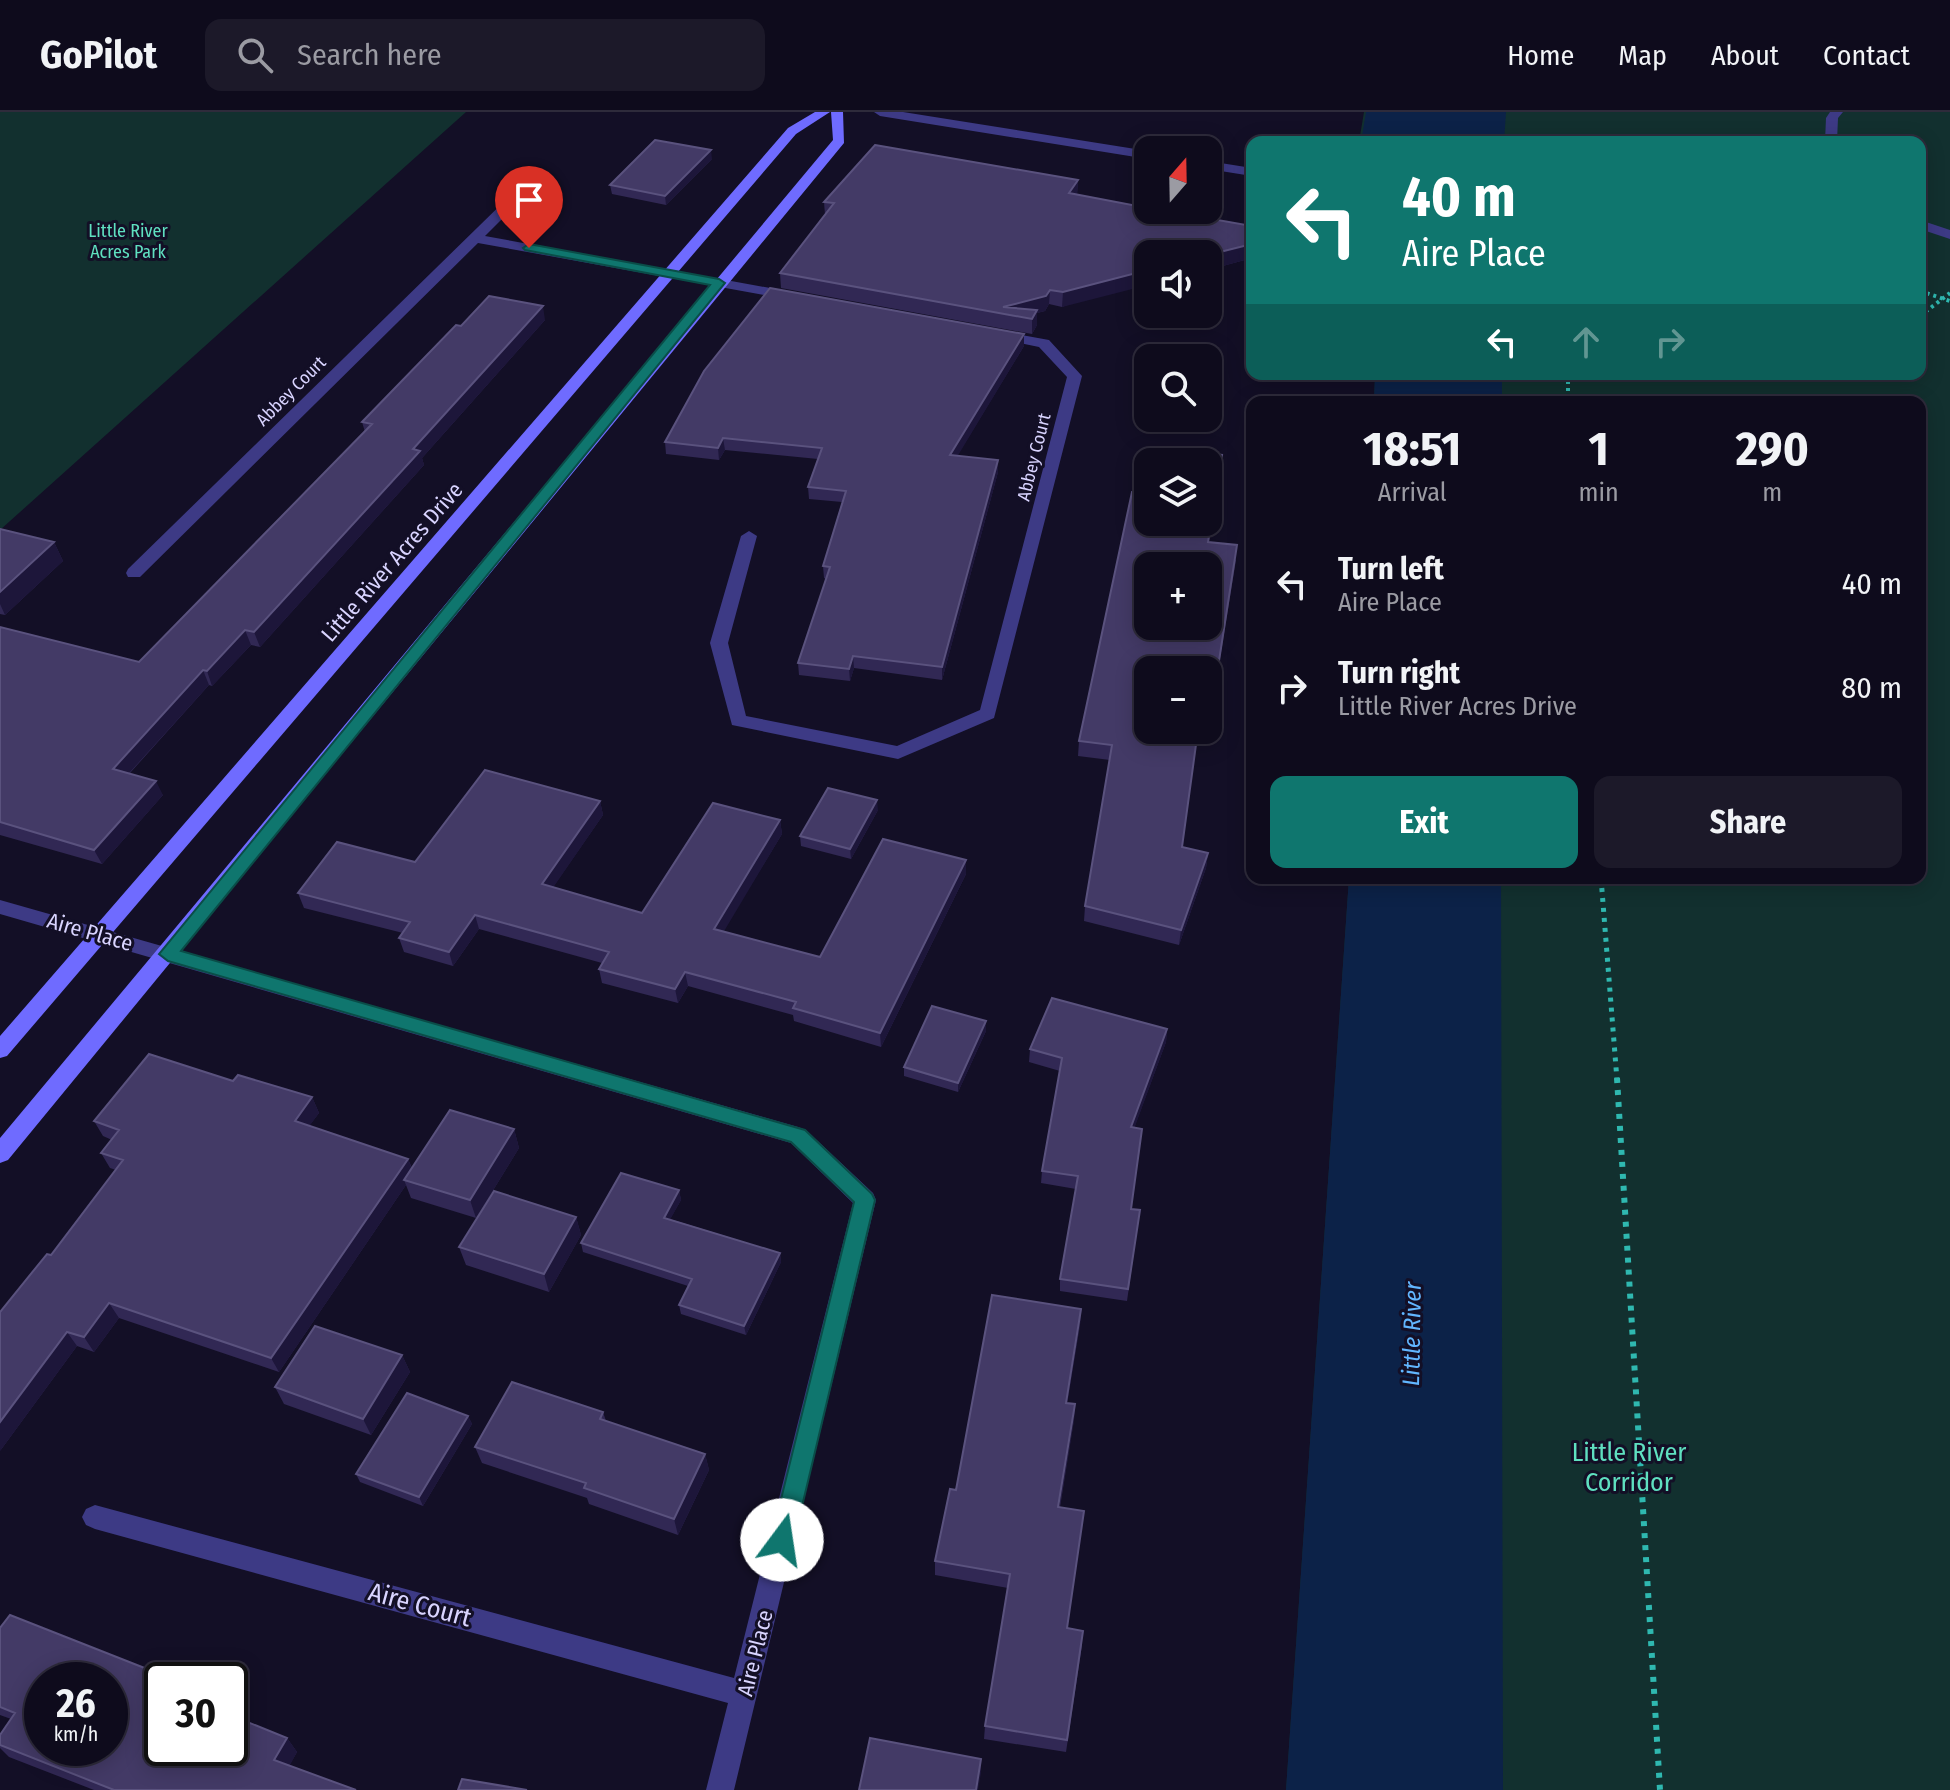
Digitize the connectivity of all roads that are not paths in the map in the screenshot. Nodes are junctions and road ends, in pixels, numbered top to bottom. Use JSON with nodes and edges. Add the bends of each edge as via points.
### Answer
{"nodes":[{"id":1,"x":824,"y":112,"type":"edge"},
{"id":2,"x":837,"y":112,"type":"edge"},
{"id":3,"x":880,"y":112,"type":"edge"},
{"id":4,"x":1837,"y":112,"type":"edge"},
{"id":5,"x":1831,"y":136,"type":"edge"},
{"id":6,"x":1134,"y":153,"type":"edge"},
{"id":7,"x":1222,"y":167,"type":"edge"},
{"id":8,"x":1246,"y":171,"type":"edge"},
{"id":9,"x":527,"y":187,"type":"dead end"},
{"id":10,"x":1926,"y":226,"type":"edge"},
{"id":11,"x":1950,"y":235,"type":"edge"},
{"id":12,"x":475,"y":238,"type":"junction"},
{"id":13,"x":670,"y":273,"type":"junction"},
{"id":14,"x":719,"y":283,"type":"junction"},
{"id":15,"x":801,"y":298,"type":"edge"},
{"id":16,"x":983,"y":331,"type":"edge"},
{"id":17,"x":749,"y":536,"type":"dead end"},
{"id":18,"x":134,"y":573,"type":"dead end"},
{"id":19,"x":0,"y":907,"type":"edge"},
{"id":20,"x":100,"y":934,"type":"junction"},
{"id":21,"x":168,"y":954,"type":"junction"},
{"id":22,"x":0,"y":1050,"type":"edge"},
{"id":23,"x":0,"y":1154,"type":"edge"},
{"id":24,"x":95,"y":1517,"type":"dead end"},
{"id":25,"x":745,"y":1694,"type":"junction"},
{"id":26,"x":720,"y":1790,"type":"edge"}],
"edges":[{"from":1,"to":13,"type":"street","name":"Little River Acres Drive","via":[[792,131]]},
{"from":2,"to":14,"type":"street","via":[[839,140]]},
{"from":3,"to":6,"type":"street"},
{"from":4,"to":5,"type":"street"},
{"from":7,"to":8,"type":"street"},
{"from":9,"to":12,"type":"street","name":"Abbey Court"},
{"from":10,"to":11,"type":"street"},
{"from":12,"to":13,"type":"street"},
{"from":12,"to":18,"type":"street","name":"Abbey Court"},
{"from":13,"to":14,"type":"street"},
{"from":13,"to":20,"type":"street","name":"Little River Acres Drive"},
{"from":14,"to":15,"type":"street"},
{"from":14,"to":21,"type":"street"},
{"from":16,"to":17,"type":"street","name":"Abbey Court","via":[[1044,343],[1075,376],[988,714],[898,753],[738,721],[719,643]]},
{"from":19,"to":20,"type":"street","name":"Aire Place"},
{"from":20,"to":21,"type":"street","name":"Aire Place"},
{"from":20,"to":22,"type":"street","name":"Little River Acres Drive"},
{"from":21,"to":23,"type":"street"},
{"from":21,"to":25,"type":"street","name":"Aire Place","via":[[798,1136],[865,1200]]},
{"from":24,"to":25,"type":"street","name":"Aire Court"},
{"from":25,"to":26,"type":"street","name":"Aire Place"}]}
